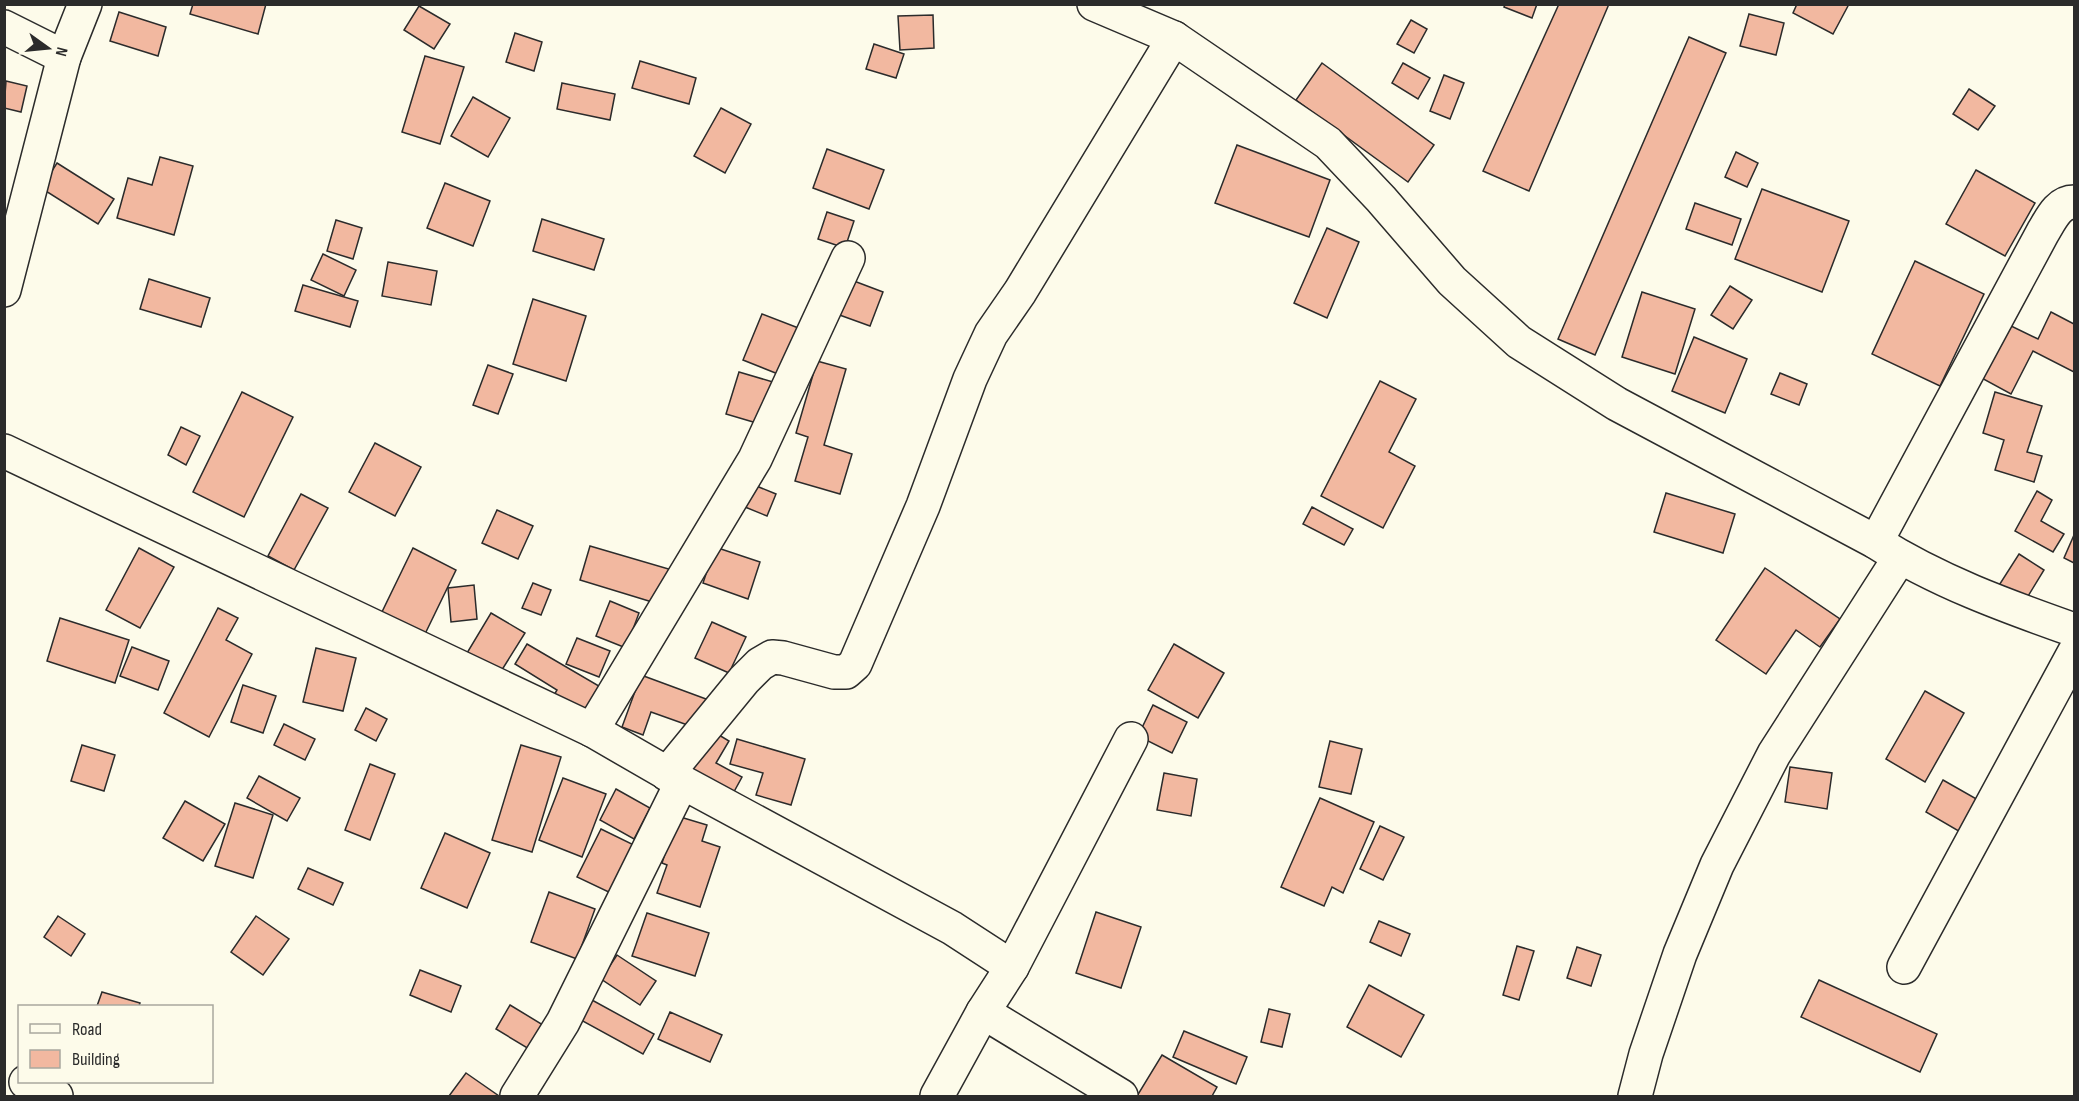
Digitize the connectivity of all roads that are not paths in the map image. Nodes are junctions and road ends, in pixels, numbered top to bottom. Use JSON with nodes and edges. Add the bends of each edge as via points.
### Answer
{"nodes":[{"id":1,"x":85,"y":4,"type":"edge"},
{"id":2,"x":1094,"y":4,"type":"edge"},
{"id":3,"x":4,"y":27,"type":"edge"},
{"id":4,"x":1174,"y":38,"type":"junction"},
{"id":5,"x":64,"y":57,"type":"junction"},
{"id":6,"x":2074,"y":202,"type":"edge"},
{"id":7,"x":848,"y":258,"type":"dead end"},
{"id":8,"x":4,"y":290,"type":"edge"},
{"id":9,"x":4,"y":451,"type":"edge"},
{"id":10,"x":1888,"y":549,"type":"junction"},
{"id":11,"x":2074,"y":630,"type":"edge"},
{"id":12,"x":2074,"y":653,"type":"edge"},
{"id":13,"x":592,"y":730,"type":"junction"},
{"id":14,"x":1131,"y":739,"type":"dead end"},
{"id":15,"x":674,"y":778,"type":"junction"},
{"id":16,"x":1012,"y":967,"type":"junction"},
{"id":17,"x":1904,"y":967,"type":"dead end"},
{"id":18,"x":983,"y":1012,"type":"junction"},
{"id":19,"x":4,"y":1072,"type":"edge"},
{"id":20,"x":18,"y":1078,"type":"edge"},
{"id":21,"x":28,"y":1083,"type":"edge"},
{"id":22,"x":56,"y":1096,"type":"edge"},
{"id":23,"x":518,"y":1096,"type":"edge"},
{"id":24,"x":937,"y":1096,"type":"edge"},
{"id":25,"x":1121,"y":1096,"type":"edge"},
{"id":26,"x":1635,"y":1096,"type":"edge"}],
"edges":[{"from":1,"to":5,"type":"street"},
{"from":2,"to":4,"type":"street"},
{"from":3,"to":5,"type":"street"},
{"from":4,"to":10,"type":"street","via":[[1328,143],[1452,281],[1519,342],[1617,404]]},
{"from":4,"to":15,"type":"street","via":[[991,334],[855,664],[846,672],[783,658],[772,657],[760,664],[744,680]]},
{"from":5,"to":8,"type":"street"},
{"from":6,"to":10,"type":"street","via":[[2058,207],[2043,232]]},
{"from":7,"to":13,"type":"street","via":[[755,459]]},
{"from":9,"to":13,"type":"street"},
{"from":10,"to":11,"type":"street","via":[[2001,604]]},
{"from":10,"to":26,"type":"street","via":[[1774,754],[1718,865],[1680,954]]},
{"from":12,"to":17,"type":"street"},
{"from":13,"to":15,"type":"street"},
{"from":14,"to":16,"type":"street"},
{"from":15,"to":16,"type":"street","via":[[952,928]]},
{"from":15,"to":23,"type":"street","via":[[563,1022]]},
{"from":16,"to":18,"type":"street"},
{"from":18,"to":24,"type":"street"},
{"from":18,"to":25,"type":"street"},
{"from":19,"to":20,"type":"street"},
{"from":21,"to":22,"type":"street"}]}
